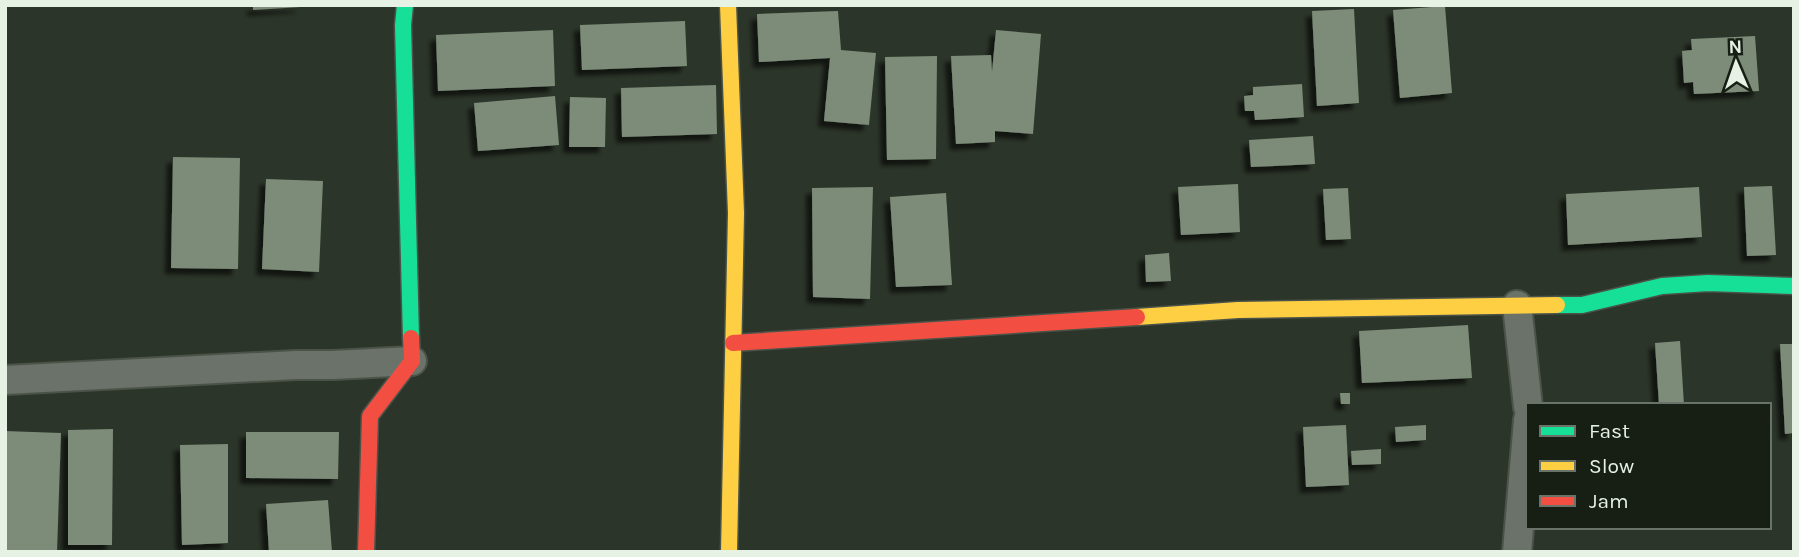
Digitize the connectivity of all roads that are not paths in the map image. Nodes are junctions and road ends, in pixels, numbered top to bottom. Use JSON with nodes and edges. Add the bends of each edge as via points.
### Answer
{"nodes":[{"id":1,"x":405,"y":5,"type":"edge"},
{"id":2,"x":728,"y":5,"type":"edge"},
{"id":3,"x":1794,"y":286,"type":"edge"},
{"id":4,"x":1517,"y":305,"type":"junction"},
{"id":5,"x":733,"y":343,"type":"junction"},
{"id":6,"x":412,"y":360,"type":"junction"},
{"id":7,"x":5,"y":380,"type":"edge"},
{"id":8,"x":1528,"y":403,"type":"edge"},
{"id":9,"x":1526,"y":444,"type":"edge"},
{"id":10,"x":366,"y":552,"type":"edge"},
{"id":11,"x":729,"y":552,"type":"edge"},
{"id":12,"x":1517,"y":552,"type":"edge"}],
"edges":[{"from":1,"to":6,"type":"street"},
{"from":2,"to":5,"type":"street","via":[[736,213]]},
{"from":3,"to":4,"type":"street","via":[[1662,286],[1582,305]]},
{"from":4,"to":5,"type":"street","via":[[1238,310]]},
{"from":4,"to":8,"type":"street"},
{"from":5,"to":11,"type":"street"},
{"from":6,"to":7,"type":"street"},
{"from":6,"to":10,"type":"street","via":[[370,416]]},
{"from":9,"to":12,"type":"street"}]}
